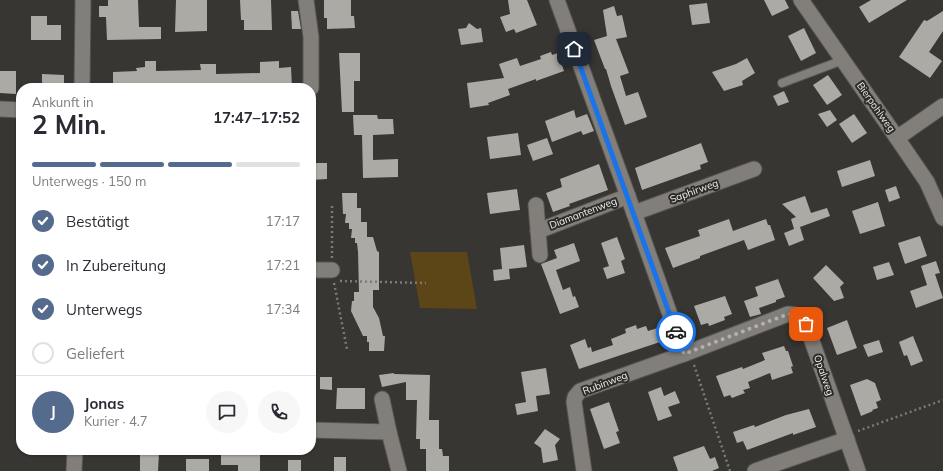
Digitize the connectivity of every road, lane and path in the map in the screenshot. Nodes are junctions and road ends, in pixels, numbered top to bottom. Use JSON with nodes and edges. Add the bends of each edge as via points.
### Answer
{"nodes":[{"id":1,"x":83,"y":0,"type":"edge"},
{"id":2,"x":306,"y":0,"type":"edge"},
{"id":3,"x":557,"y":0,"type":"edge"},
{"id":4,"x":800,"y":0,"type":"edge"},
{"id":5,"x":843,"y":60,"type":"junction"},
{"id":6,"x":82,"y":83,"type":"edge"},
{"id":7,"x":311,"y":83,"type":"edge"},
{"id":8,"x":782,"y":83,"type":"dead end"},
{"id":9,"x":943,"y":106,"type":"edge"},
{"id":10,"x":0,"y":109,"type":"edge"},
{"id":11,"x":16,"y":110,"type":"edge"},
{"id":12,"x":897,"y":138,"type":"junction"},
{"id":13,"x":754,"y":169,"type":"dead end"},
{"id":14,"x":628,"y":196,"type":"junction"},
{"id":15,"x":536,"y":205,"type":"dead end"},
{"id":16,"x":634,"y":213,"type":"junction"},
{"id":17,"x":943,"y":218,"type":"edge"},
{"id":18,"x":538,"y":231,"type":"junction"},
{"id":19,"x":540,"y":255,"type":"dead end"},
{"id":20,"x":316,"y":271,"type":"edge"},
{"id":21,"x":333,"y":275,"type":"joint"},
{"id":22,"x":426,"y":283,"type":"dead end"},
{"id":23,"x":684,"y":354,"type":"junction"},
{"id":24,"x":382,"y":399,"type":"dead end"},
{"id":25,"x":943,"y":400,"type":"edge"},
{"id":26,"x":316,"y":430,"type":"edge"},
{"id":27,"x":389,"y":432,"type":"junction"},
{"id":28,"x":846,"y":439,"type":"junction"},
{"id":29,"x":75,"y":455,"type":"edge"},
{"id":30,"x":74,"y":471,"type":"edge"},
{"id":31,"x":399,"y":471,"type":"edge"},
{"id":32,"x":584,"y":471,"type":"edge"},
{"id":33,"x":730,"y":471,"type":"edge"},
{"id":34,"x":755,"y":471,"type":"edge"},
{"id":35,"x":858,"y":471,"type":"edge"}],
"edges":[{"from":1,"to":6,"type":"street"},
{"from":2,"to":7,"type":"street","via":[[311,37]]},
{"from":3,"to":14,"type":"street"},
{"from":4,"to":5,"type":"street","name":"Bierpohlweg"},
{"from":5,"to":8,"type":"lane"},
{"from":5,"to":12,"type":"street","name":"Bierpohlweg"},
{"from":9,"to":12,"type":"street"},
{"from":10,"to":11,"type":"street"},
{"from":12,"to":17,"type":"street","name":"Bierpohlweg","via":[[927,182]]},
{"from":13,"to":16,"type":"street","name":"Saphirweg"},
{"from":14,"to":16,"type":"street"},
{"from":14,"to":18,"type":"street","name":"Diamantenweg"},
{"from":15,"to":18,"type":"street","name":"Diamantenweg"},
{"from":16,"to":23,"type":"street"},
{"from":18,"to":19,"type":"street","name":"Diamantenweg"},
{"from":20,"to":21,"type":"street"},
{"from":21,"to":22,"type":"path"},
{"from":23,"to":28,"type":"street","name":"Opalweg","via":[[788,314],[796,314],[806,324]]},
{"from":23,"to":32,"type":"street","name":"Rubinweg","via":[[580,391],[575,397],[574,406]]},
{"from":23,"to":33,"type":"path","via":[[693,363]]},
{"from":24,"to":27,"type":"street"},
{"from":25,"to":28,"type":"path","via":[[858,431]]},
{"from":26,"to":27,"type":"street"},
{"from":27,"to":31,"type":"street"},
{"from":28,"to":34,"type":"street"},
{"from":28,"to":35,"type":"street","name":"Opalweg"},
{"from":29,"to":30,"type":"street"}]}
